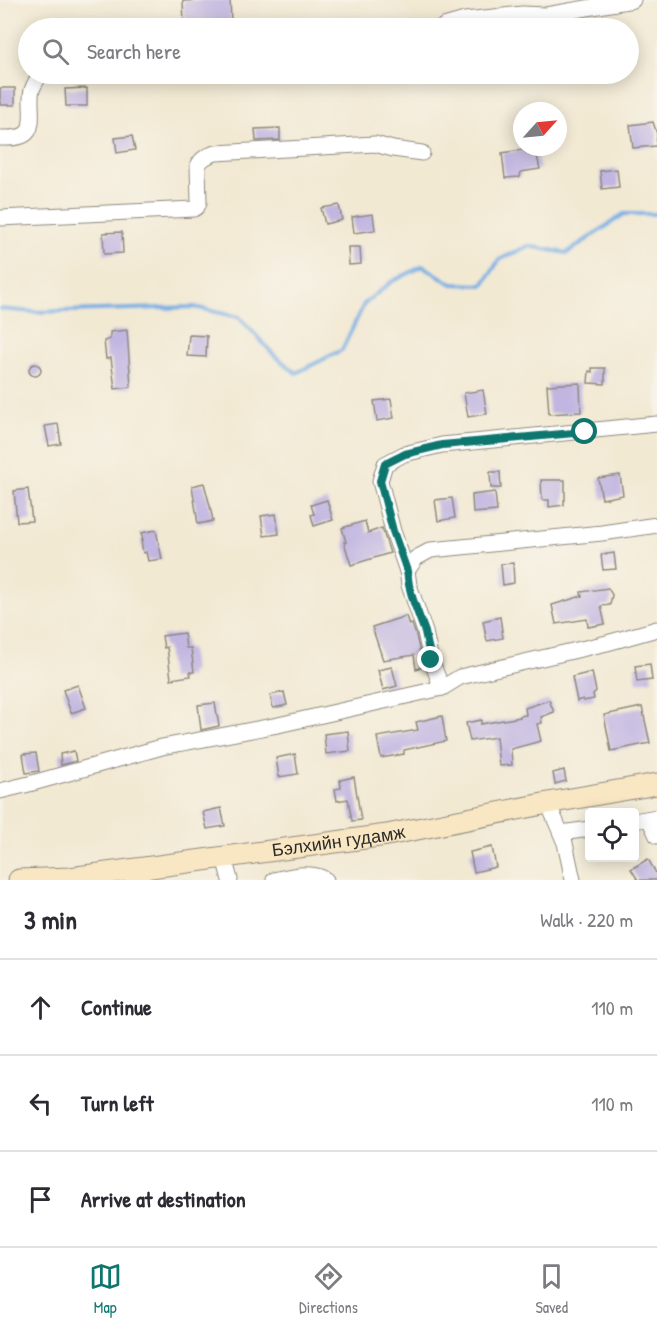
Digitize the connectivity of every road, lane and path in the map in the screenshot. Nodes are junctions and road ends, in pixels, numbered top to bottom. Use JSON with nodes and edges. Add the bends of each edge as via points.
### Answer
{"nodes":[{"id":1,"x":633,"y":0,"type":"edge"},
{"id":2,"x":484,"y":18,"type":"edge"},
{"id":3,"x":34,"y":84,"type":"edge"},
{"id":4,"x":0,"y":138,"type":"edge"},
{"id":5,"x":422,"y":153,"type":"dead end"},
{"id":6,"x":0,"y":218,"type":"edge"},
{"id":7,"x":657,"y":424,"type":"edge"},
{"id":8,"x":657,"y":525,"type":"edge"},
{"id":9,"x":407,"y":571,"type":"junction"},
{"id":10,"x":657,"y":629,"type":"edge"},
{"id":11,"x":442,"y":688,"type":"junction"},
{"id":12,"x":657,"y":784,"type":"edge"},
{"id":13,"x":0,"y":791,"type":"edge"},
{"id":14,"x":548,"y":803,"type":"junction"},
{"id":15,"x":647,"y":819,"type":"edge"},
{"id":16,"x":585,"y":830,"type":"edge"},
{"id":17,"x":561,"y":833,"type":"junction"},
{"id":18,"x":657,"y":836,"type":"edge"},
{"id":19,"x":224,"y":857,"type":"junction"},
{"id":20,"x":19,"y":880,"type":"edge"},
{"id":21,"x":230,"y":880,"type":"edge"},
{"id":22,"x":274,"y":880,"type":"edge"},
{"id":23,"x":326,"y":880,"type":"edge"},
{"id":24,"x":573,"y":880,"type":"edge"}],
"edges":[{"from":1,"to":2,"type":"street","via":[[546,15]]},
{"from":3,"to":4,"type":"street","via":[[27,134]]},
{"from":5,"to":6,"type":"street","via":[[375,144],[216,153],[208,155],[198,166],[199,201],[194,209]]},
{"from":7,"to":9,"type":"street","via":[[442,445],[405,454],[385,464],[380,481]]},
{"from":8,"to":9,"type":"street","via":[[431,550],[416,558]]},
{"from":9,"to":11,"type":"street"},
{"from":10,"to":11,"type":"street","via":[[460,677]]},
{"from":11,"to":13,"type":"street","via":[[162,747]]},
{"from":12,"to":14,"type":"main road","name":"Бэлхийн гудамж"},
{"from":14,"to":17,"type":"street"},
{"from":14,"to":19,"type":"main road","name":"Бэлхийн гудамж","via":[[387,835]]},
{"from":15,"to":18,"type":"street"},
{"from":16,"to":17,"type":"street"},
{"from":17,"to":24,"type":"street"},
{"from":19,"to":20,"type":"main road","name":"Бэлхийн гудамж","via":[[70,878]]},
{"from":19,"to":21,"type":"street"},
{"from":22,"to":23,"type":"street","via":[[294,875],[321,876]]}]}
